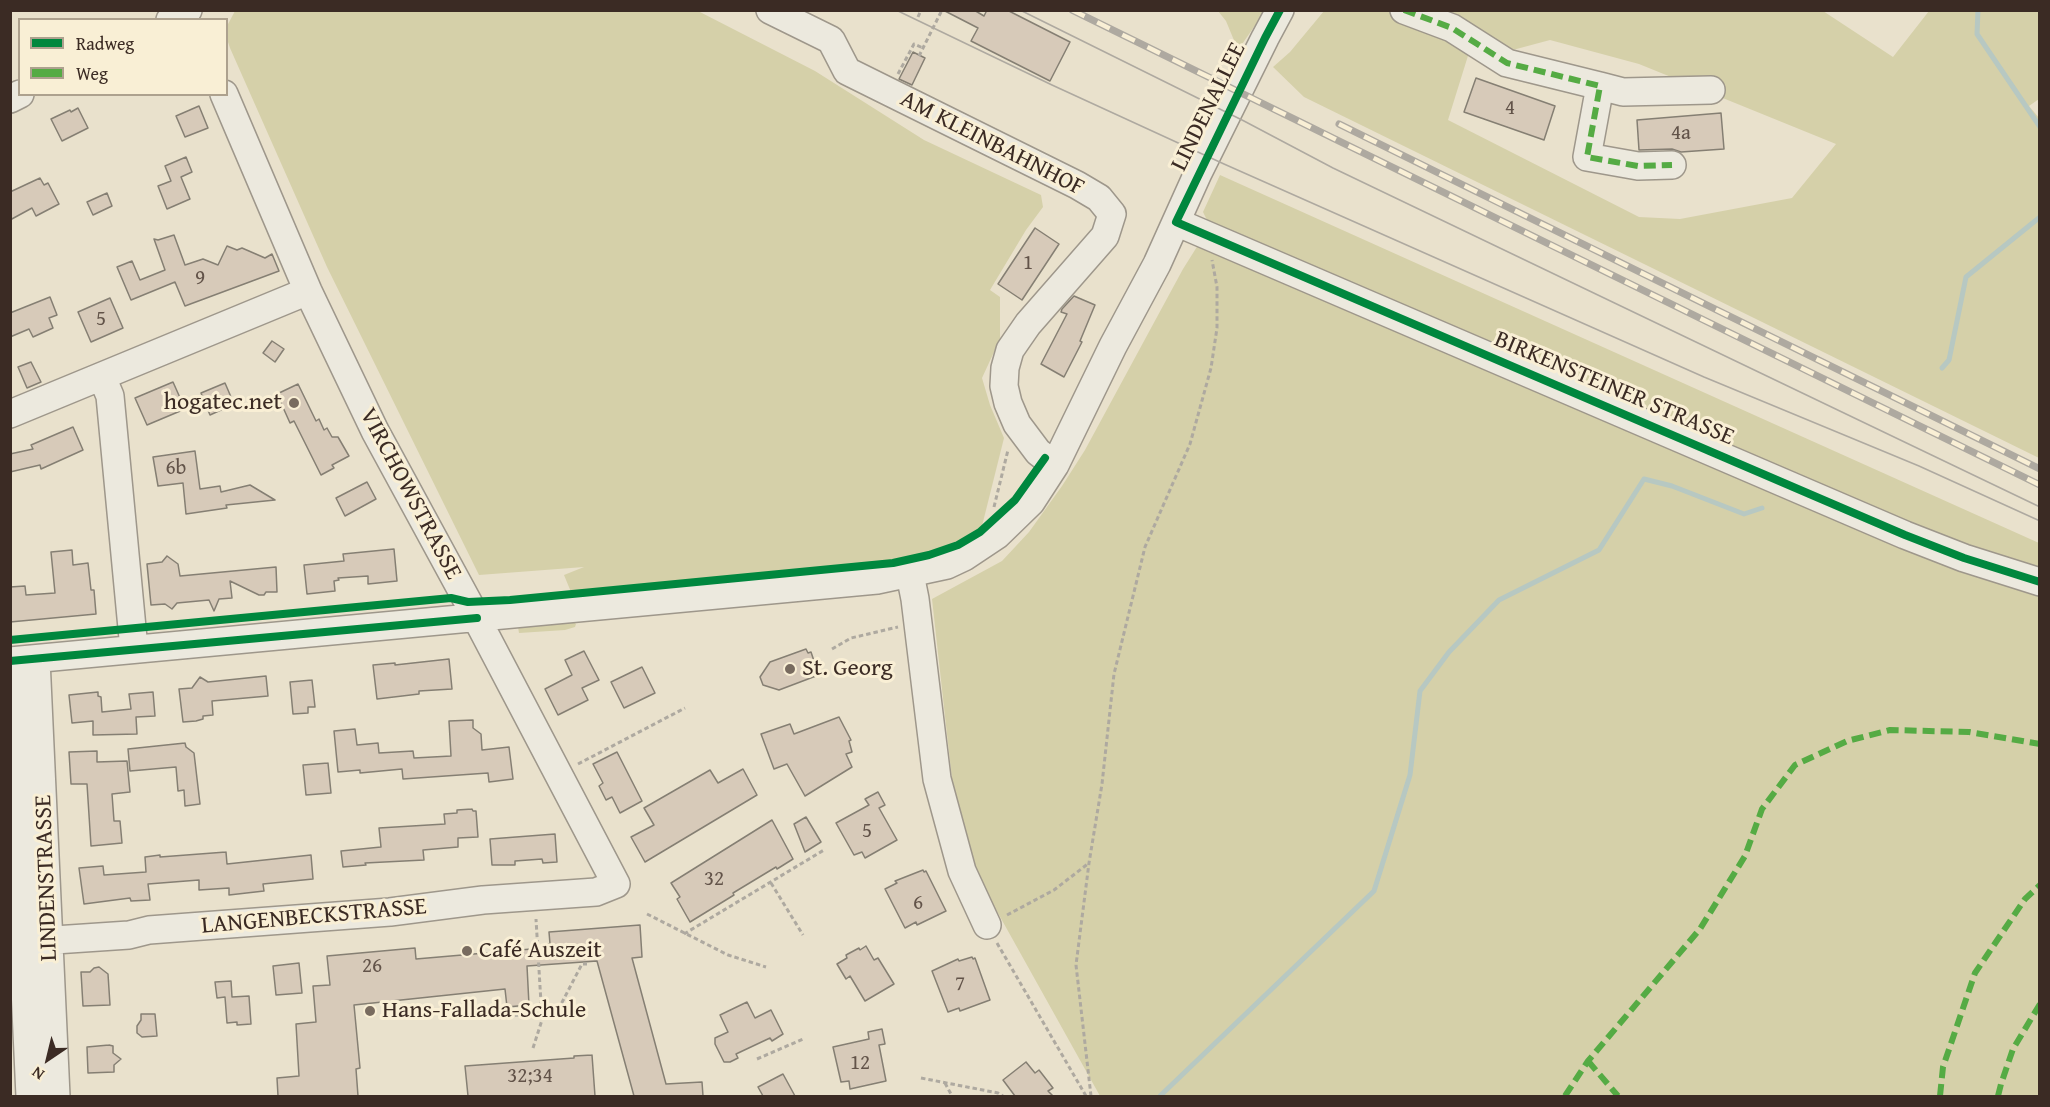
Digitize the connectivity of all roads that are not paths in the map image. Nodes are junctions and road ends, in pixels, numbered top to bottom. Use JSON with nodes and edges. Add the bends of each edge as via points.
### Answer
{"nodes":[{"id":1,"x":188,"y":10,"type":"edge"},
{"id":2,"x":770,"y":10,"type":"edge"},
{"id":3,"x":1280,"y":10,"type":"edge"},
{"id":4,"x":1404,"y":10,"type":"edge"},
{"id":5,"x":174,"y":18,"type":"edge"},
{"id":6,"x":1600,"y":86,"type":"junction"},
{"id":7,"x":1711,"y":90,"type":"dead end"},
{"id":8,"x":225,"y":96,"type":"edge"},
{"id":9,"x":1672,"y":165,"type":"dead end"},
{"id":10,"x":1176,"y":222,"type":"junction"},
{"id":11,"x":308,"y":291,"type":"junction"},
{"id":12,"x":102,"y":376,"type":"junction"},
{"id":13,"x":10,"y":414,"type":"edge"},
{"id":14,"x":1054,"y":465,"type":"junction"},
{"id":15,"x":910,"y":574,"type":"junction"},
{"id":16,"x":2040,"y":582,"type":"edge"},
{"id":17,"x":477,"y":618,"type":"junction"},
{"id":18,"x":134,"y":649,"type":"junction"},
{"id":19,"x":19,"y":662,"type":"edge"},
{"id":20,"x":616,"y":884,"type":"joint"},
{"id":21,"x":987,"y":925,"type":"road end"},
{"id":22,"x":28,"y":942,"type":"edge"},
{"id":23,"x":30,"y":1096,"type":"edge"},
{"id":24,"x":56,"y":1096,"type":"edge"}],
"edges":[{"from":1,"to":5,"type":"street"},
{"from":2,"to":14,"type":"street","name":"AM KLEINBAHNHOF","via":[[831,40],[848,71],[1077,184],[1099,198],[1112,214],[1105,236],[1028,324],[1010,350],[1005,368],[1004,386],[1017,424],[1038,452]]},
{"from":3,"to":10,"type":"street","name":"LINDENALLEE"},
{"from":4,"to":6,"type":"street","via":[[1452,28],[1507,63]]},
{"from":6,"to":7,"type":"street","via":[[1623,92]]},
{"from":6,"to":9,"type":"street","via":[[1587,157],[1638,166]]},
{"from":8,"to":11,"type":"street","name":"VIRCHOWSTRASSE"},
{"from":10,"to":14,"type":"street","name":"LINDENALLEE"},
{"from":10,"to":16,"type":"street","name":"BIRKENSTEINER STRASSE","via":[[1905,535]]},
{"from":11,"to":12,"type":"street"},
{"from":11,"to":17,"type":"street","name":"VIRCHOWSTRASSE","via":[[375,431]]},
{"from":12,"to":13,"type":"street"},
{"from":12,"to":18,"type":"street","via":[[111,396]]},
{"from":14,"to":15,"type":"street","name":"LINDENALLEE","via":[[1031,502],[997,535],[947,565]]},
{"from":15,"to":17,"type":"street","name":"LINDENALLEE"},
{"from":15,"to":21,"type":"street","via":[[937,779],[962,871]]},
{"from":17,"to":18,"type":"street","name":"LINDENALLEE"},
{"from":17,"to":20,"type":"street","name":"VIRCHOWSTRASSE"},
{"from":18,"to":19,"type":"street","name":"LINDENALLEE"},
{"from":19,"to":22,"type":"street","name":"LINDENSTRASSE"},
{"from":20,"to":22,"type":"street","name":"LANGENBECKSTRASSE","via":[[596,892]]},
{"from":22,"to":23,"type":"street","name":"LINDENSTRASSE"},
{"from":22,"to":24,"type":"street","name":"LINDENSTRASSE"}]}
